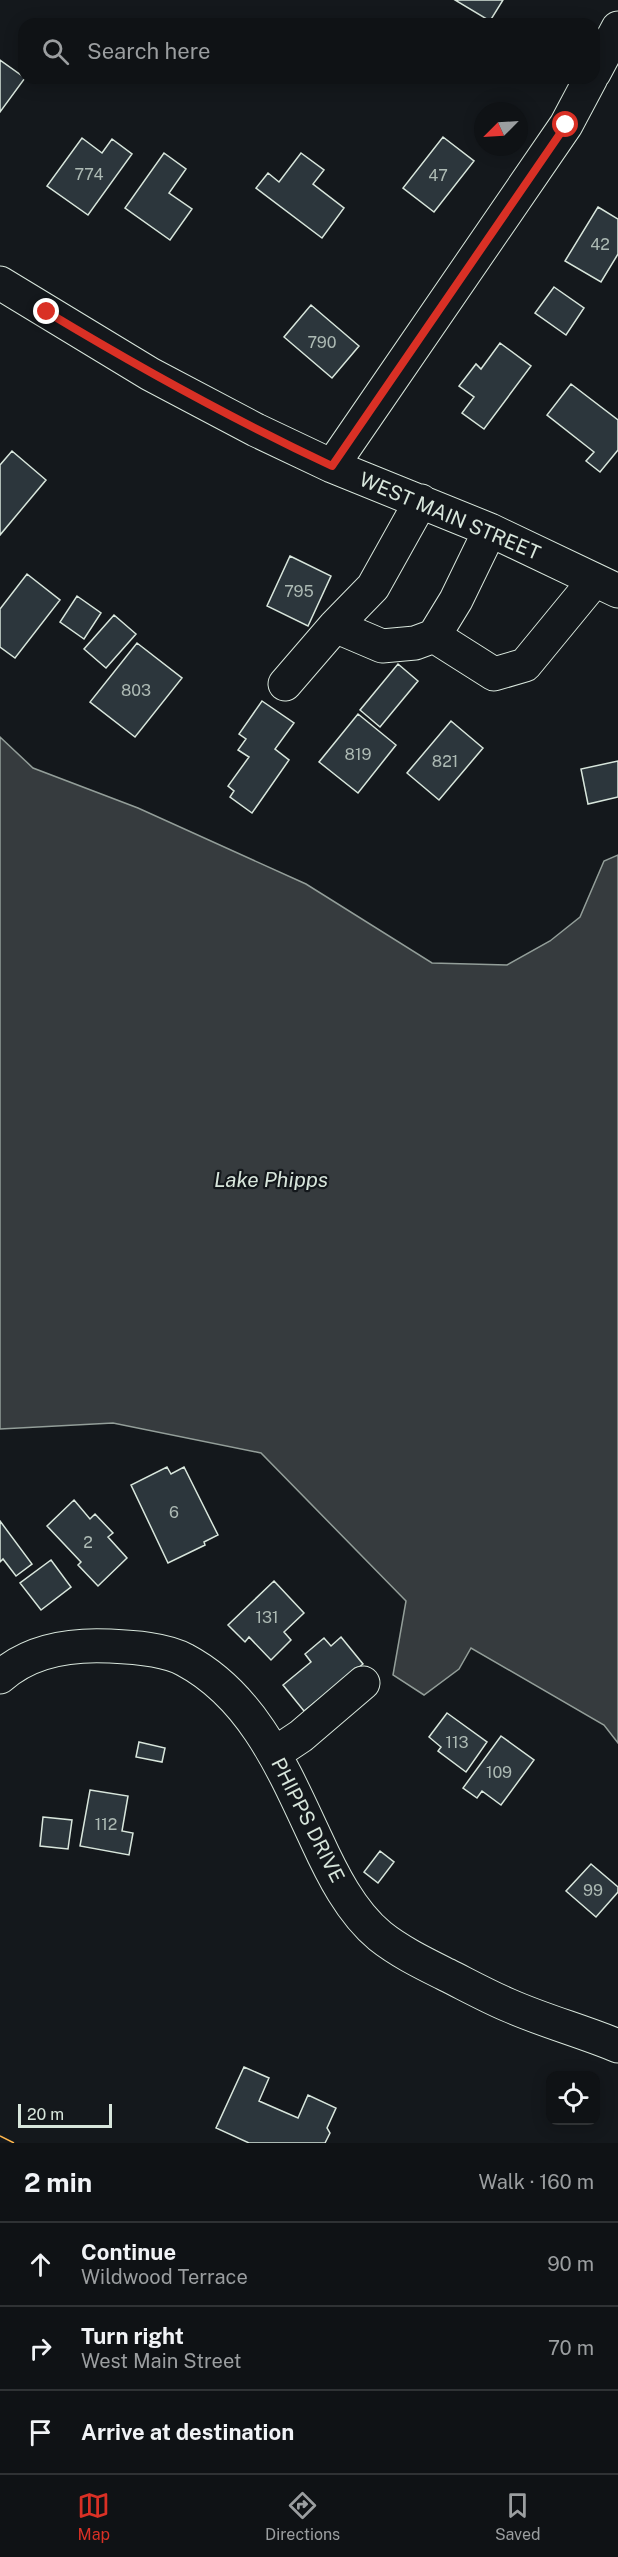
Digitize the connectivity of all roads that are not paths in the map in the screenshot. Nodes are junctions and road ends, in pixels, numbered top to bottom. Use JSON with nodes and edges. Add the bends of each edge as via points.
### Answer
{"nodes":[{"id":1,"x":618,"y":28,"type":"edge"},
{"id":2,"x":600,"y":62,"type":"edge"},
{"id":3,"x":588,"y":84,"type":"edge"},
{"id":4,"x":0,"y":283,"type":"edge"},
{"id":5,"x":332,"y":466,"type":"junction"},
{"id":6,"x":421,"y":501,"type":"junction"},
{"id":7,"x":490,"y":530,"type":"junction"},
{"id":8,"x":606,"y":586,"type":"edge"},
{"id":9,"x":335,"y":626,"type":"junction"},
{"id":10,"x":435,"y":636,"type":"junction"},
{"id":11,"x":285,"y":684,"type":"dead end"},
{"id":12,"x":0,"y":1677,"type":"edge"},
{"id":13,"x":363,"y":1683,"type":"dead end"},
{"id":14,"x":274,"y":1754,"type":"junction"},
{"id":15,"x":618,"y":2046,"type":"edge"}],
"edges":[{"from":1,"to":2,"type":"street"},
{"from":3,"to":5,"type":"street","via":[[566,125]]},
{"from":4,"to":5,"type":"street","name":"WEST MAIN STREET","via":[[150,374]]},
{"from":5,"to":6,"type":"street","name":"WEST MAIN STREET"},
{"from":6,"to":7,"type":"street","name":"WEST MAIN STREET"},
{"from":6,"to":9,"type":"street","via":[[373,587]]},
{"from":7,"to":8,"type":"street","name":"WEST MAIN STREET"},
{"from":7,"to":10,"type":"street"},
{"from":8,"to":10,"type":"street","via":[[525,666],[494,674]]},
{"from":9,"to":10,"type":"street","via":[[382,646]]},
{"from":9,"to":11,"type":"street"},
{"from":12,"to":14,"type":"street","name":"PHIPPS DRIVE","via":[[44,1652],[86,1645],[137,1647],[184,1659],[224,1686],[252,1718]]},
{"from":13,"to":14,"type":"street"},
{"from":14,"to":15,"type":"street","name":"PHIPPS DRIVE","via":[[328,1865],[351,1903],[380,1936],[421,1962],[509,2005]]}]}
